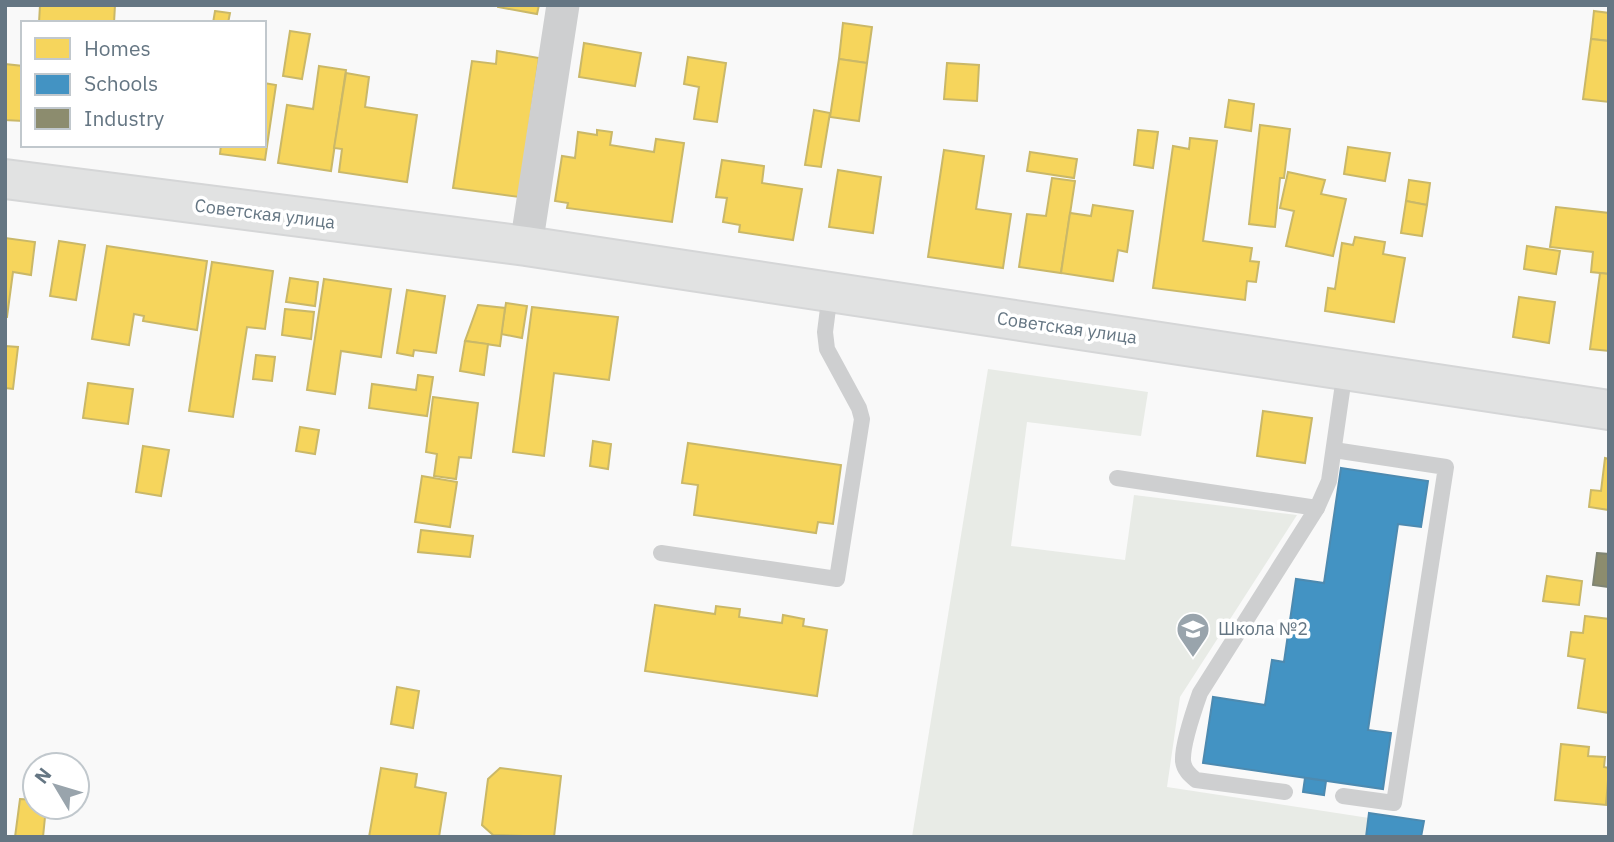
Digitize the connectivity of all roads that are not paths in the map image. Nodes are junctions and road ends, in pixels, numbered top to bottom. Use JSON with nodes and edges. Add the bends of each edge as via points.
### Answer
{"nodes":[{"id":1,"x":563,"y":5,"type":"edge"},
{"id":2,"x":5,"y":179,"type":"edge"},
{"id":3,"x":526,"y":246,"type":"junction"},
{"id":4,"x":830,"y":293,"type":"junction"},
{"id":5,"x":1345,"y":370,"type":"junction"},
{"id":6,"x":1609,"y":410,"type":"edge"},
{"id":7,"x":1334,"y":450,"type":"junction"},
{"id":8,"x":1117,"y":478,"type":"dead end"},
{"id":9,"x":1317,"y":509,"type":"junction"},
{"id":10,"x":661,"y":553,"type":"dead end"},
{"id":11,"x":1285,"y":792,"type":"dead end"},
{"id":12,"x":1343,"y":796,"type":"dead end"}],
"edges":[{"from":1,"to":3,"type":"street"},
{"from":2,"to":3,"type":"street","name":"Советская улица"},
{"from":3,"to":4,"type":"street","name":"Советская улица"},
{"from":4,"to":5,"type":"street","name":"Советская улица"},
{"from":4,"to":10,"type":"lane","via":[[827,349],[862,419],[837,579]]},
{"from":5,"to":6,"type":"street","name":"Советская улица"},
{"from":5,"to":7,"type":"lane"},
{"from":7,"to":9,"type":"lane","via":[[1329,481]]},
{"from":7,"to":12,"type":"lane","via":[[1446,467],[1394,803]]},
{"from":8,"to":9,"type":"lane"},
{"from":9,"to":11,"type":"lane","via":[[1200,693],[1183,762],[1196,780]]}]}
